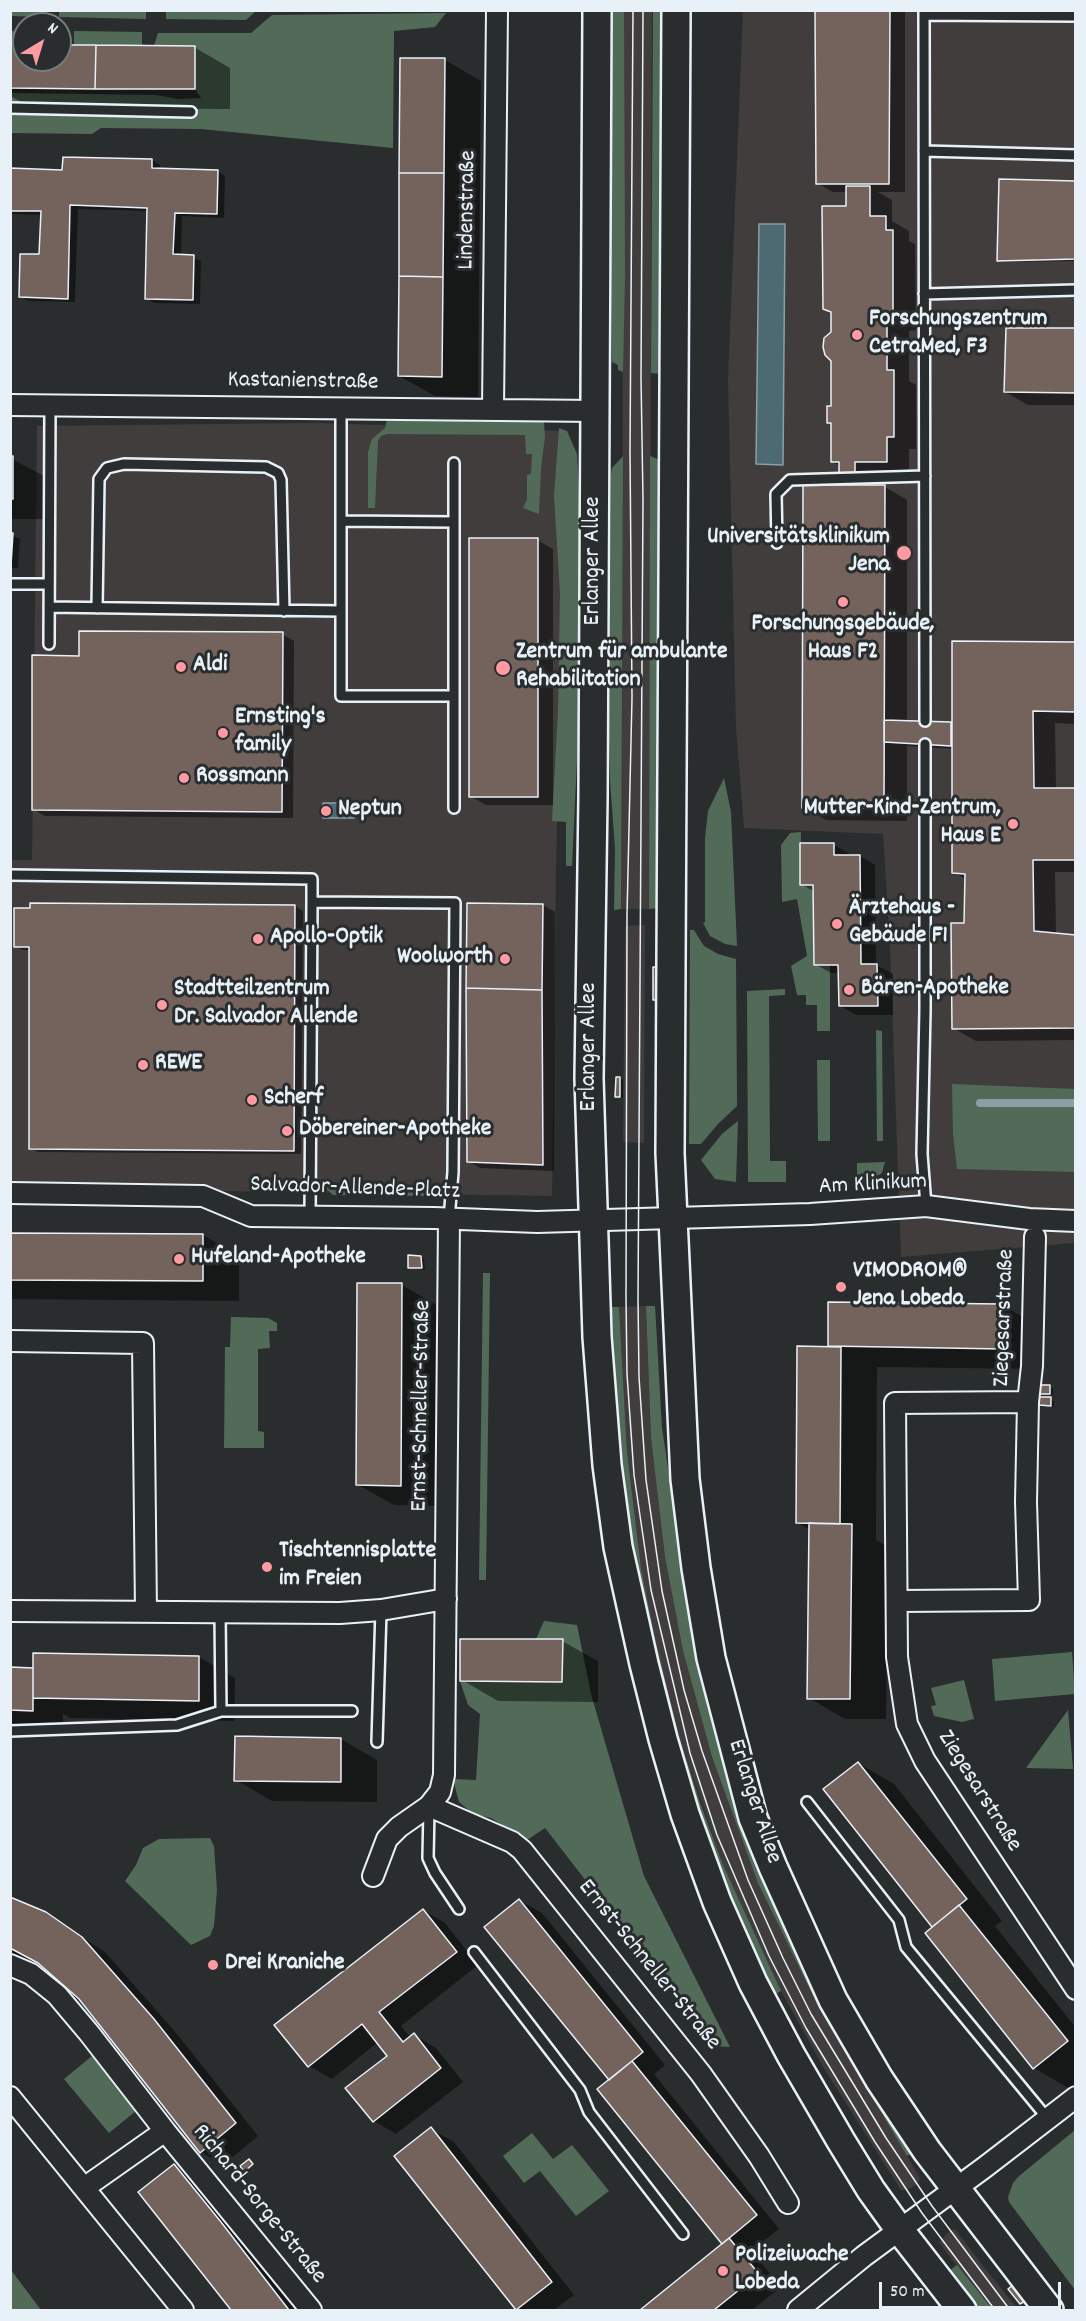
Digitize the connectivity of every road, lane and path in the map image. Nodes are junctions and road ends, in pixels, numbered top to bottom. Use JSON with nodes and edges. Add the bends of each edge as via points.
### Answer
{"nodes":[{"id":1,"x":497,"y":10,"type":"edge"},
{"id":2,"x":597,"y":10,"type":"edge"},
{"id":3,"x":676,"y":10,"type":"edge"},
{"id":4,"x":924,"y":13,"type":"edge"},
{"id":5,"x":1076,"y":16,"type":"edge"},
{"id":6,"x":10,"y":108,"type":"edge"},
{"id":7,"x":191,"y":112,"type":"dead end"},
{"id":8,"x":924,"y":151,"type":"junction"},
{"id":9,"x":1076,"y":155,"type":"edge"},
{"id":10,"x":1076,"y":290,"type":"edge"},
{"id":11,"x":924,"y":294,"type":"junction"},
{"id":12,"x":10,"y":405,"type":"edge"},
{"id":13,"x":50,"y":406,"type":"junction"},
{"id":14,"x":341,"y":409,"type":"junction"},
{"id":15,"x":493,"y":409,"type":"junction"},
{"id":16,"x":596,"y":411,"type":"junction"},
{"id":17,"x":454,"y":463,"type":"dead end"},
{"id":18,"x":925,"y":476,"type":"junction"},
{"id":19,"x":341,"y":521,"type":"junction"},
{"id":20,"x":454,"y":522,"type":"junction"},
{"id":21,"x":777,"y":543,"type":"dead end"},
{"id":22,"x":10,"y":584,"type":"edge"},
{"id":23,"x":49,"y":584,"type":"junction"},
{"id":24,"x":49,"y":608,"type":"junction"},
{"id":25,"x":97,"y":608,"type":"junction"},
{"id":26,"x":284,"y":611,"type":"junction"},
{"id":27,"x":341,"y":611,"type":"junction"},
{"id":28,"x":49,"y":644,"type":"dead end"},
{"id":29,"x":454,"y":696,"type":"junction"},
{"id":30,"x":925,"y":721,"type":"dead end"},
{"id":31,"x":925,"y":744,"type":"dead end"},
{"id":32,"x":454,"y":808,"type":"dead end"},
{"id":33,"x":10,"y":875,"type":"edge"},
{"id":34,"x":312,"y":902,"type":"junction"},
{"id":35,"x":10,"y":1192,"type":"edge"},
{"id":36,"x":926,"y":1206,"type":"junction"},
{"id":37,"x":310,"y":1216,"type":"junction"},
{"id":38,"x":672,"y":1218,"type":"junction"},
{"id":39,"x":450,"y":1219,"type":"junction"},
{"id":40,"x":593,"y":1220,"type":"junction"},
{"id":41,"x":1076,"y":1221,"type":"edge"},
{"id":42,"x":1035,"y":1237,"type":"dead end"},
{"id":43,"x":10,"y":1341,"type":"edge"},
{"id":44,"x":1028,"y":1402,"type":"junction"},
{"id":45,"x":446,"y":1599,"type":"junction"},
{"id":46,"x":898,"y":1601,"type":"junction"},
{"id":47,"x":381,"y":1610,"type":"junction"},
{"id":48,"x":10,"y":1611,"type":"edge"},
{"id":49,"x":146,"y":1612,"type":"junction"},
{"id":50,"x":220,"y":1613,"type":"junction"},
{"id":51,"x":221,"y":1711,"type":"junction"},
{"id":52,"x":352,"y":1711,"type":"dead end"},
{"id":53,"x":10,"y":1731,"type":"edge"},
{"id":54,"x":377,"y":1742,"type":"dead end"},
{"id":55,"x":807,"y":1802,"type":"dead end"},
{"id":56,"x":429,"y":1806,"type":"junction"},
{"id":57,"x":373,"y":1876,"type":"dead end"},
{"id":58,"x":459,"y":1909,"type":"dead end"},
{"id":59,"x":474,"y":1952,"type":"dead end"},
{"id":60,"x":10,"y":1965,"type":"edge"},
{"id":61,"x":1076,"y":1989,"type":"edge"},
{"id":62,"x":10,"y":2097,"type":"edge"},
{"id":63,"x":1076,"y":2097,"type":"edge"},
{"id":64,"x":1048,"y":2119,"type":"junction"},
{"id":65,"x":165,"y":2131,"type":"junction"},
{"id":66,"x":84,"y":2187,"type":"junction"},
{"id":67,"x":955,"y":2189,"type":"junction"},
{"id":68,"x":788,"y":2203,"type":"dead end"},
{"id":69,"x":899,"y":2229,"type":"junction"},
{"id":70,"x":683,"y":2234,"type":"dead end"},
{"id":71,"x":183,"y":2310,"type":"edge"},
{"id":72,"x":311,"y":2310,"type":"edge"},
{"id":73,"x":798,"y":2310,"type":"edge"},
{"id":74,"x":962,"y":2310,"type":"edge"},
{"id":75,"x":1048,"y":2310,"type":"edge"}],
"edges":[{"from":1,"to":15,"type":"street","name":"Lindenstraße"},
{"from":2,"to":16,"type":"main road","name":"Erlanger Allee"},
{"from":3,"to":38,"type":"main road","name":"Erlanger Allee"},
{"from":4,"to":5,"type":"lane"},
{"from":4,"to":8,"type":"lane"},
{"from":6,"to":7,"type":"lane"},
{"from":8,"to":9,"type":"lane"},
{"from":8,"to":11,"type":"lane"},
{"from":10,"to":11,"type":"lane"},
{"from":11,"to":18,"type":"lane"},
{"from":12,"to":13,"type":"street","name":"Kastanienstraße"},
{"from":13,"to":14,"type":"street","name":"Kastanienstraße"},
{"from":13,"to":23,"type":"lane"},
{"from":14,"to":15,"type":"street","name":"Kastanienstraße"},
{"from":14,"to":19,"type":"lane"},
{"from":15,"to":16,"type":"street","name":"Kastanienstraße"},
{"from":16,"to":40,"type":"main road","name":"Erlanger Allee","via":[[589,1066]]},
{"from":17,"to":20,"type":"lane"},
{"from":18,"to":21,"type":"lane","via":[[790,480],[776,494]]},
{"from":18,"to":30,"type":"lane"},
{"from":19,"to":20,"type":"lane"},
{"from":19,"to":27,"type":"lane"},
{"from":20,"to":29,"type":"lane"},
{"from":22,"to":23,"type":"lane"},
{"from":23,"to":24,"type":"lane"},
{"from":24,"to":25,"type":"lane"},
{"from":24,"to":28,"type":"lane"},
{"from":25,"to":26,"type":"lane"},
{"from":25,"to":26,"type":"lane","via":[[99,479],[107,468],[124,464],[266,468],[278,473]]},
{"from":26,"to":27,"type":"lane"},
{"from":27,"to":29,"type":"lane","via":[[341,696]]},
{"from":29,"to":32,"type":"lane"},
{"from":31,"to":36,"type":"lane","via":[[922,1154]]},
{"from":33,"to":34,"type":"lane","via":[[312,879]]},
{"from":34,"to":37,"type":"lane"},
{"from":34,"to":39,"type":"lane","via":[[455,903],[454,1160]]},
{"from":35,"to":37,"type":"street","name":"Salvador-Allende-Platz","via":[[203,1196],[251,1216]]},
{"from":36,"to":38,"type":"street","name":"Am Klinikum"},
{"from":36,"to":41,"type":"street","name":"Am Klinikum"},
{"from":37,"to":39,"type":"street","name":"Salvador-Allende-Platz"},
{"from":38,"to":40,"type":"street"},
{"from":38,"to":67,"type":"main road","name":"Erlanger Allee","via":[[685,1468],[696,1568],[711,1658],[753,1818],[833,2000],[879,2079]]},
{"from":39,"to":40,"type":"street","name":"Salvador-Allende-Platz"},
{"from":39,"to":45,"type":"street","name":"Ernst-Schneller-Straße"},
{"from":40,"to":69,"type":"main road","name":"Erlanger Allee","via":[[597,1337],[618,1547],[644,1664],[685,1814],[717,1902],[753,1983],[831,2123]]},
{"from":42,"to":44,"type":"street","name":"Ziegesarstraße"},
{"from":43,"to":49,"type":"street","via":[[143,1343]]},
{"from":44,"to":46,"type":"street","name":"Ziegesarstraße","via":[[1029,1600]]},
{"from":44,"to":46,"type":"street","name":"Ziegesarstraße","via":[[895,1402]]},
{"from":45,"to":47,"type":"street"},
{"from":45,"to":56,"type":"street","name":"Ernst-Schneller-Straße","via":[[444,1775],[440,1792]]},
{"from":46,"to":61,"type":"street","name":"Ziegesarstraße","via":[[897,1657],[907,1724],[947,1797]]},
{"from":47,"to":50,"type":"street"},
{"from":47,"to":54,"type":"lane"},
{"from":48,"to":49,"type":"street"},
{"from":49,"to":50,"type":"street"},
{"from":50,"to":51,"type":"lane"},
{"from":51,"to":52,"type":"lane"},
{"from":51,"to":53,"type":"lane","via":[[177,1725]]},
{"from":55,"to":64,"type":"lane","via":[[899,1920],[906,1947]]},
{"from":56,"to":57,"type":"street","name":"Ernst-Schneller-Straße","via":[[387,1839]]},
{"from":56,"to":58,"type":"lane","via":[[428,1858]]},
{"from":56,"to":68,"type":"street","name":"Ernst-Schneller-Straße","via":[[522,1850],[701,2074]]},
{"from":59,"to":70,"type":"lane"},
{"from":60,"to":65,"type":"street","name":"Richard-Sorge-Straße","via":[[31,1974],[57,1995]]},
{"from":62,"to":66,"type":"street"},
{"from":63,"to":64,"type":"street"},
{"from":64,"to":67,"type":"street"},
{"from":65,"to":66,"type":"street","name":"Richard-Sorge-Straße"},
{"from":65,"to":72,"type":"street","name":"Richard-Sorge-Straße"},
{"from":66,"to":71,"type":"street"},
{"from":67,"to":69,"type":"street"},
{"from":67,"to":75,"type":"main road","name":"Erlanger Allee"},
{"from":69,"to":73,"type":"street"},
{"from":69,"to":74,"type":"main road","name":"Erlanger Allee"}]}
